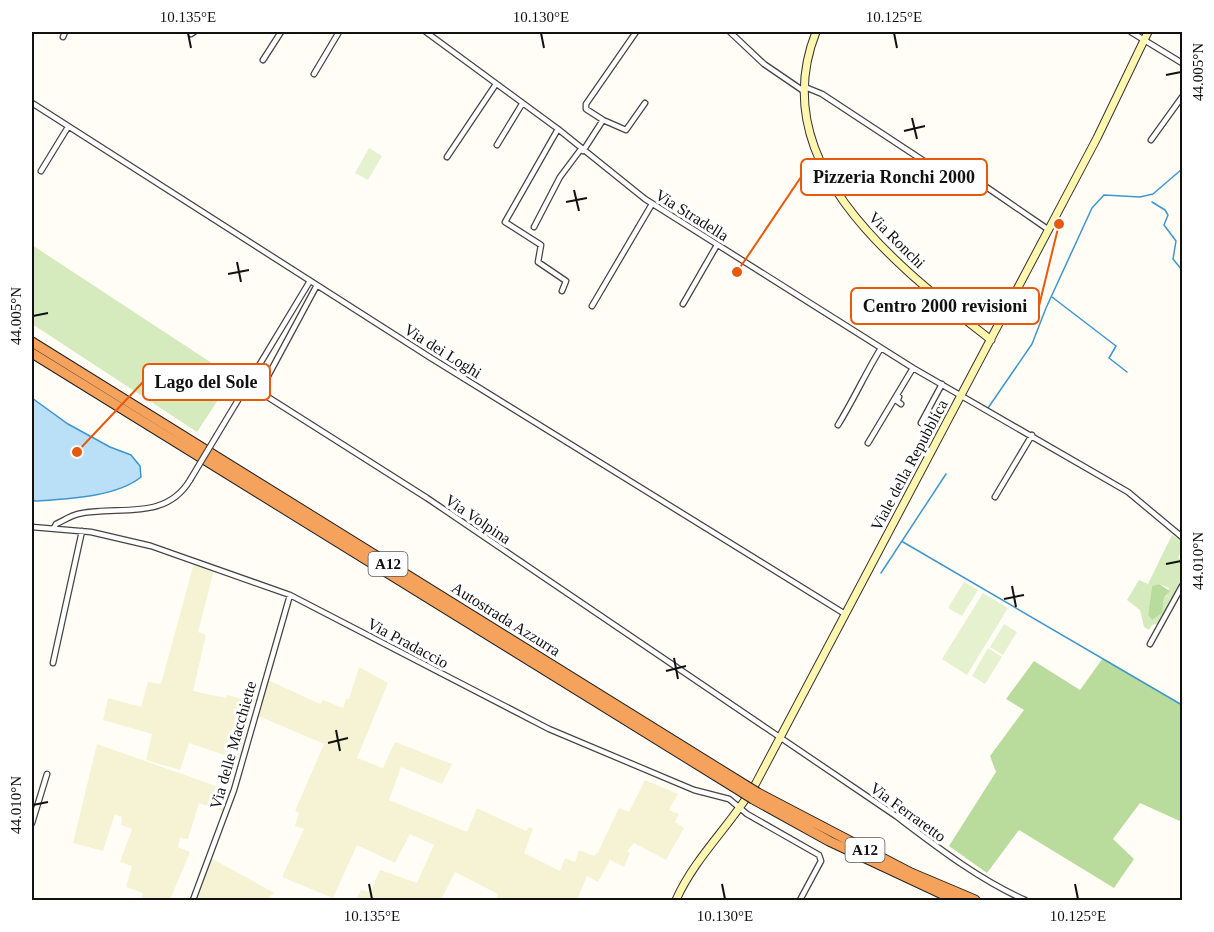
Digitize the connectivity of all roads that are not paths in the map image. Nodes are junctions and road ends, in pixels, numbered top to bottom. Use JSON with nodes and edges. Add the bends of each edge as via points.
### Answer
{"nodes":[{"id":1,"x":281,"y":32,"type":"edge"},
{"id":2,"x":339,"y":32,"type":"edge"},
{"id":3,"x":426,"y":32,"type":"edge"},
{"id":4,"x":636,"y":32,"type":"edge"},
{"id":5,"x":730,"y":32,"type":"edge"},
{"id":6,"x":816,"y":32,"type":"edge"},
{"id":7,"x":1131,"y":32,"type":"edge"},
{"id":8,"x":1148,"y":32,"type":"edge"},
{"id":9,"x":1143,"y":42,"type":"junction"},
{"id":10,"x":263,"y":60,"type":"dead end"},
{"id":11,"x":1182,"y":62,"type":"edge"},
{"id":12,"x":314,"y":74,"type":"dead end"},
{"id":13,"x":496,"y":84,"type":"junction"},
{"id":14,"x":805,"y":90,"type":"junction"},
{"id":15,"x":1182,"y":97,"type":"edge"},
{"id":16,"x":32,"y":103,"type":"edge"},
{"id":17,"x":522,"y":104,"type":"junction"},
{"id":18,"x":645,"y":104,"type":"dead end"},
{"id":19,"x":603,"y":120,"type":"junction"},
{"id":20,"x":68,"y":127,"type":"junction"},
{"id":21,"x":558,"y":129,"type":"junction"},
{"id":22,"x":1150,"y":140,"type":"dead end"},
{"id":23,"x":496,"y":145,"type":"dead end"},
{"id":24,"x":582,"y":150,"type":"junction"},
{"id":25,"x":447,"y":157,"type":"dead end"},
{"id":26,"x":41,"y":171,"type":"dead end"},
{"id":27,"x":652,"y":204,"type":"junction"},
{"id":28,"x":534,"y":227,"type":"dead end"},
{"id":29,"x":1049,"y":230,"type":"junction"},
{"id":30,"x":717,"y":245,"type":"junction"},
{"id":31,"x":310,"y":281,"type":"junction"},
{"id":32,"x":317,"y":285,"type":"junction"},
{"id":33,"x":562,"y":291,"type":"dead end"},
{"id":34,"x":683,"y":304,"type":"dead end"},
{"id":35,"x":592,"y":306,"type":"dead end"},
{"id":36,"x":991,"y":340,"type":"junction"},
{"id":37,"x":32,"y":342,"type":"edge"},
{"id":38,"x":881,"y":348,"type":"junction"},
{"id":39,"x":32,"y":353,"type":"edge"},
{"id":40,"x":914,"y":368,"type":"junction"},
{"id":41,"x":942,"y":384,"type":"junction"},
{"id":42,"x":961,"y":396,"type":"junction"},
{"id":43,"x":901,"y":404,"type":"dead end"},
{"id":44,"x":921,"y":423,"type":"dead end"},
{"id":45,"x":838,"y":425,"type":"dead end"},
{"id":46,"x":1032,"y":435,"type":"junction"},
{"id":47,"x":868,"y":443,"type":"dead end"},
{"id":48,"x":995,"y":497,"type":"dead end"},
{"id":49,"x":32,"y":527,"type":"edge"},
{"id":50,"x":54,"y":528,"type":"junction"},
{"id":51,"x":82,"y":531,"type":"junction"},
{"id":52,"x":1182,"y":537,"type":"edge"},
{"id":53,"x":1182,"y":586,"type":"edge"},
{"id":54,"x":290,"y":595,"type":"junction"},
{"id":55,"x":845,"y":614,"type":"junction"},
{"id":56,"x":1150,"y":644,"type":"dead end"},
{"id":57,"x":53,"y":663,"type":"dead end"},
{"id":58,"x":780,"y":737,"type":"junction"},
{"id":59,"x":47,"y":774,"type":"dead end"},
{"id":60,"x":743,"y":789,"type":"junction"},
{"id":61,"x":756,"y":796,"type":"junction"},
{"id":62,"x":741,"y":808,"type":"junction"},
{"id":63,"x":32,"y":823,"type":"edge"},
{"id":64,"x":193,"y":900,"type":"edge"},
{"id":65,"x":676,"y":900,"type":"edge"},
{"id":66,"x":800,"y":900,"type":"edge"},
{"id":67,"x":955,"y":900,"type":"edge"},
{"id":68,"x":975,"y":900,"type":"edge"},
{"id":69,"x":1025,"y":900,"type":"edge"}],
"edges":[{"from":1,"to":10,"type":"street"},
{"from":2,"to":12,"type":"street"},
{"from":3,"to":13,"type":"street","name":"Via Stradella"},
{"from":4,"to":19,"type":"street","via":[[585,106]]},
{"from":5,"to":14,"type":"street","via":[[764,63]]},
{"from":6,"to":14,"type":"main road","name":"Via Ronchi"},
{"from":7,"to":9,"type":"street"},
{"from":8,"to":9,"type":"main road","name":"Viale della Repubblica"},
{"from":9,"to":11,"type":"street"},
{"from":9,"to":29,"type":"main road","name":"Viale della Repubblica"},
{"from":13,"to":17,"type":"street","name":"Via Stradella"},
{"from":13,"to":25,"type":"street"},
{"from":14,"to":29,"type":"street","via":[[822,94],[946,175],[979,182]]},
{"from":14,"to":36,"type":"main road","name":"Via Ronchi","via":[[817,159],[852,214],[893,258]]},
{"from":15,"to":22,"type":"street"},
{"from":16,"to":20,"type":"street","name":"Via dei Loghi"},
{"from":17,"to":21,"type":"street","name":"Via Stradella"},
{"from":17,"to":23,"type":"street"},
{"from":18,"to":19,"type":"street","via":[[626,130]]},
{"from":19,"to":24,"type":"street"},
{"from":20,"to":26,"type":"street"},
{"from":20,"to":31,"type":"street","name":"Via dei Loghi"},
{"from":21,"to":24,"type":"street","name":"Via Stradella"},
{"from":21,"to":33,"type":"street","via":[[505,222],[541,245],[538,262],[566,281]]},
{"from":24,"to":27,"type":"street","name":"Via Stradella"},
{"from":24,"to":28,"type":"street","via":[[560,177]]},
{"from":27,"to":30,"type":"street","name":"Via Stradella"},
{"from":27,"to":35,"type":"street"},
{"from":29,"to":36,"type":"main road","name":"Viale della Repubblica"},
{"from":30,"to":34,"type":"street"},
{"from":30,"to":38,"type":"street","name":"Via Stradella"},
{"from":31,"to":32,"type":"street","name":"Via dei Loghi"},
{"from":31,"to":50,"type":"street","bridge":true,"via":[[190,480],[173,500],[162,506],[81,514]]},
{"from":32,"to":55,"type":"street","name":"Via dei Loghi"},
{"from":32,"to":58,"type":"street","name":"Via Volpina","via":[[261,389],[263,394],[427,498]]},
{"from":36,"to":42,"type":"main road","name":"Viale della Repubblica"},
{"from":37,"to":60,"type":"highway","name":"Autostrada Azzurra","number":"A12"},
{"from":38,"to":40,"type":"street","name":"Via Stradella"},
{"from":38,"to":45,"type":"street"},
{"from":39,"to":60,"type":"highway","name":"Autostrada Azzurra","number":"A12"},
{"from":40,"to":41,"type":"street","name":"Via Stradella"},
{"from":40,"to":43,"type":"street","via":[[897,401]]},
{"from":40,"to":47,"type":"street"},
{"from":41,"to":42,"type":"street","name":"Via Stradella"},
{"from":41,"to":44,"type":"street"},
{"from":42,"to":46,"type":"street","name":"Via Stradella"},
{"from":42,"to":55,"type":"main road","name":"Viale della Repubblica"},
{"from":46,"to":48,"type":"street"},
{"from":46,"to":52,"type":"street","name":"Via Stradella","via":[[1128,492]]},
{"from":49,"to":50,"type":"street","name":"Via Pradaccio"},
{"from":50,"to":51,"type":"street","name":"Via Pradaccio"},
{"from":51,"to":54,"type":"street","name":"Via Pradaccio","via":[[151,546]]},
{"from":51,"to":57,"type":"street"},
{"from":53,"to":56,"type":"street"},
{"from":54,"to":62,"type":"street","name":"Via Pradaccio","via":[[549,729]]},
{"from":54,"to":64,"type":"street","name":"Via delle Macchiette","via":[[234,790]]},
{"from":55,"to":58,"type":"main road","name":"Viale della Repubblica"},
{"from":58,"to":62,"type":"main road","name":"Viale della Repubblica"},
{"from":58,"to":69,"type":"street","name":"Via Ferraretto","via":[[949,856]]},
{"from":59,"to":63,"type":"street"},
{"from":60,"to":61,"type":"highway","name":"Autostrada Azzurra","number":"A12","bridge":true},
{"from":61,"to":67,"type":"highway","name":"Autostrada Azzurra","number":"A12","via":[[829,842]]},
{"from":61,"to":68,"type":"highway","name":"Autostrada Azzurra","number":"A12"},
{"from":62,"to":65,"type":"main road","name":"Viale della Repubblica","via":[[692,870]]},
{"from":62,"to":66,"type":"street","name":"Via Pradaccio","via":[[821,858]]}]}
